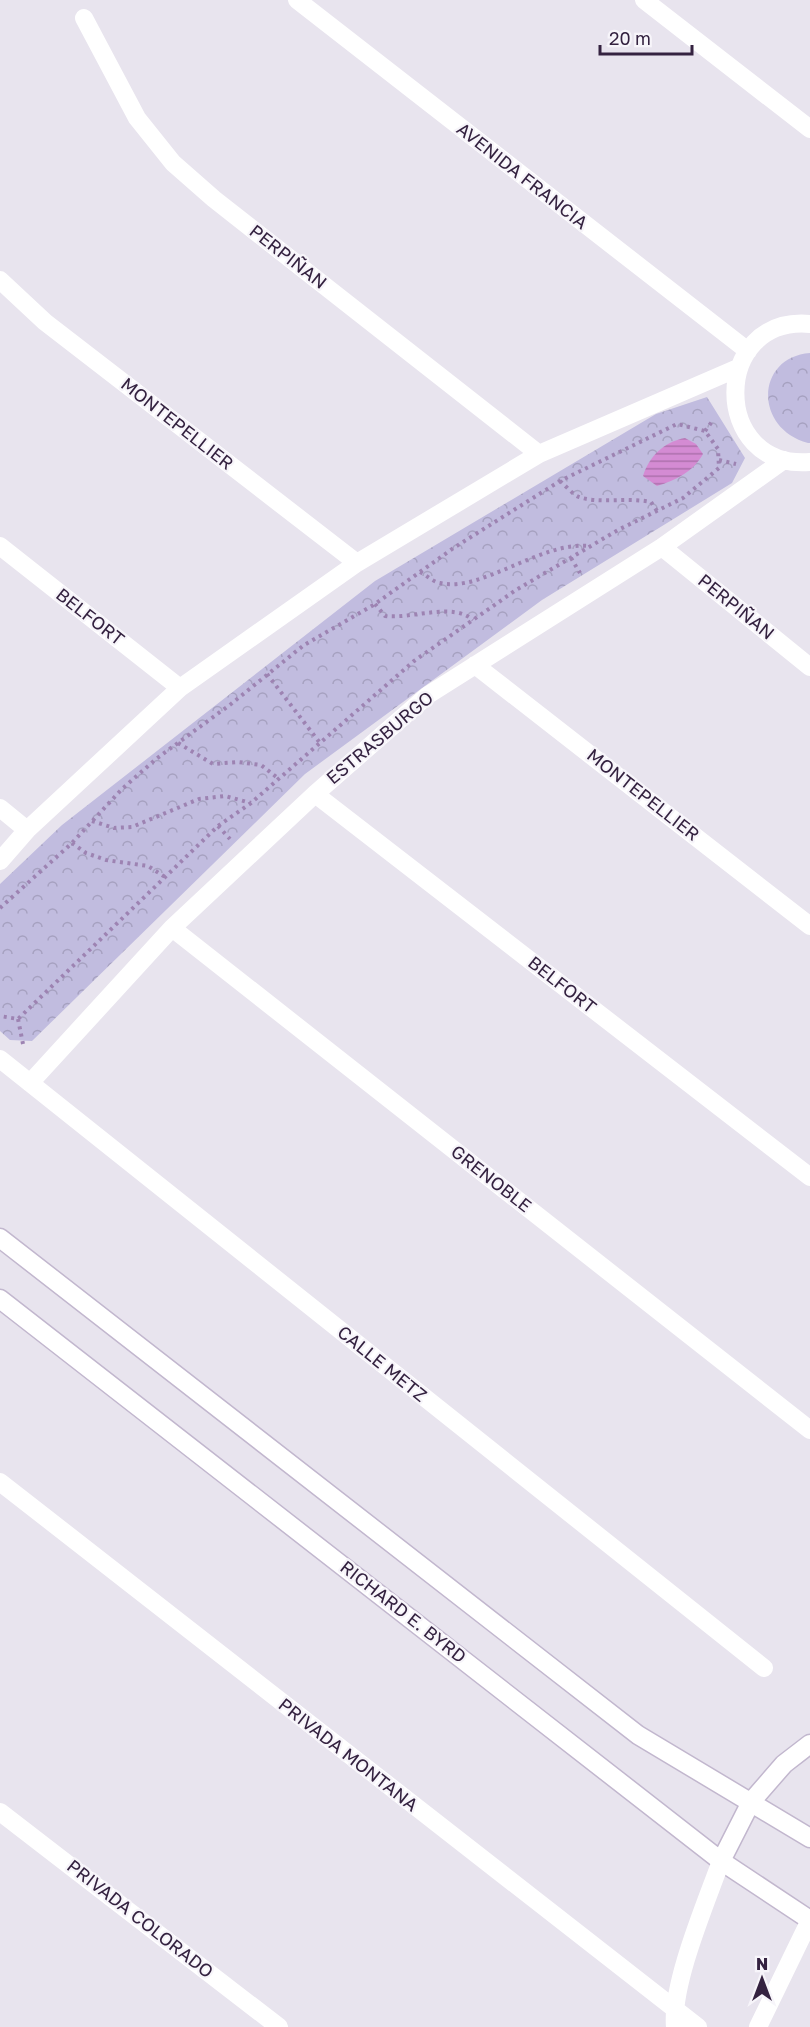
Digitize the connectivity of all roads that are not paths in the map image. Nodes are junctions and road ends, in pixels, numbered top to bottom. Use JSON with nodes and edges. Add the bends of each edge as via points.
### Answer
{"nodes":[{"id":1,"x":297,"y":0,"type":"edge"},
{"id":2,"x":644,"y":0,"type":"edge"},
{"id":3,"x":84,"y":18,"type":"dead end"},
{"id":4,"x":810,"y":129,"type":"edge"},
{"id":5,"x":0,"y":280,"type":"edge"},
{"id":6,"x":807,"y":322,"type":"edge"},
{"id":7,"x":748,"y":351,"type":"junction"},
{"id":8,"x":738,"y":368,"type":"junction"},
{"id":9,"x":539,"y":454,"type":"junction"},
{"id":10,"x":784,"y":460,"type":"junction"},
{"id":11,"x":810,"y":462,"type":"edge"},
{"id":12,"x":0,"y":546,"type":"edge"},
{"id":13,"x":662,"y":547,"type":"junction"},
{"id":14,"x":357,"y":563,"type":"junction"},
{"id":15,"x":475,"y":664,"type":"junction"},
{"id":16,"x":810,"y":668,"type":"edge"},
{"id":17,"x":180,"y":688,"type":"junction"},
{"id":18,"x":315,"y":794,"type":"junction"},
{"id":19,"x":0,"y":808,"type":"edge"},
{"id":20,"x":27,"y":830,"type":"junction"},
{"id":21,"x":0,"y":861,"type":"edge"},
{"id":22,"x":810,"y":926,"type":"edge"},
{"id":23,"x":172,"y":928,"type":"junction"},
{"id":24,"x":0,"y":1059,"type":"edge"},
{"id":25,"x":30,"y":1083,"type":"junction"},
{"id":26,"x":810,"y":1177,"type":"edge"},
{"id":27,"x":0,"y":1238,"type":"edge"},
{"id":28,"x":0,"y":1299,"type":"edge"},
{"id":29,"x":810,"y":1430,"type":"edge"},
{"id":30,"x":0,"y":1482,"type":"edge"},
{"id":31,"x":764,"y":1668,"type":"dead end"},
{"id":32,"x":810,"y":1744,"type":"edge"},
{"id":33,"x":751,"y":1802,"type":"junction"},
{"id":34,"x":0,"y":1812,"type":"edge"},
{"id":35,"x":810,"y":1838,"type":"edge"},
{"id":36,"x":722,"y":1861,"type":"junction"},
{"id":37,"x":810,"y":1920,"type":"edge"},
{"id":38,"x":674,"y":2018,"type":"edge"},
{"id":39,"x":279,"y":2027,"type":"edge"},
{"id":40,"x":698,"y":2027,"type":"edge"},
{"id":41,"x":758,"y":2027,"type":"edge"}],
"edges":[{"from":1,"to":7,"type":"street","name":"AVENIDA FRANCIA"},
{"from":2,"to":4,"type":"street"},
{"from":3,"to":9,"type":"street","name":"PERPIÑAN","via":[[137,118],[173,163]]},
{"from":5,"to":14,"type":"street","name":"MONTEPELLIER","via":[[45,322]]},
{"from":6,"to":7,"type":"street","via":[[780,327]]},
{"from":7,"to":8,"type":"street"},
{"from":8,"to":9,"type":"street"},
{"from":8,"to":10,"type":"street","via":[[735,406],[741,424],[751,440]]},
{"from":9,"to":14,"type":"street"},
{"from":10,"to":11,"type":"street"},
{"from":10,"to":13,"type":"street","name":"ESTRASBURGO"},
{"from":12,"to":17,"type":"street","name":"BELFORT"},
{"from":13,"to":15,"type":"street","name":"ESTRASBURGO"},
{"from":13,"to":16,"type":"street","name":"PERPIÑAN"},
{"from":14,"to":17,"type":"street"},
{"from":15,"to":18,"type":"street","name":"ESTRASBURGO","via":[[428,695]]},
{"from":15,"to":22,"type":"street","name":"MONTEPELLIER"},
{"from":17,"to":20,"type":"street"},
{"from":18,"to":23,"type":"street","name":"ESTRASBURGO"},
{"from":18,"to":26,"type":"street","name":"BELFORT"},
{"from":19,"to":20,"type":"street"},
{"from":20,"to":21,"type":"street"},
{"from":23,"to":25,"type":"street","name":"ESTRASBURGO"},
{"from":23,"to":29,"type":"street","name":"GRENOBLE"},
{"from":24,"to":25,"type":"street","name":"CALLE METZ"},
{"from":25,"to":31,"type":"street","name":"CALLE METZ"},
{"from":27,"to":33,"type":"street","via":[[592,1700],[638,1734]]},
{"from":28,"to":36,"type":"street","name":"RICHARD E. BYRD"},
{"from":30,"to":38,"type":"street","name":"PRIVADA MONTANA"},
{"from":32,"to":33,"type":"street","via":[[784,1764]]},
{"from":33,"to":35,"type":"street"},
{"from":33,"to":36,"type":"street"},
{"from":34,"to":39,"type":"street","name":"PRIVADA COLORADO"},
{"from":36,"to":37,"type":"street","name":"RICHARD E. BYRD"},
{"from":36,"to":38,"type":"street","via":[[695,1932]]},
{"from":37,"to":41,"type":"street"},
{"from":38,"to":40,"type":"street","name":"PRIVADA MONTANA"}]}
